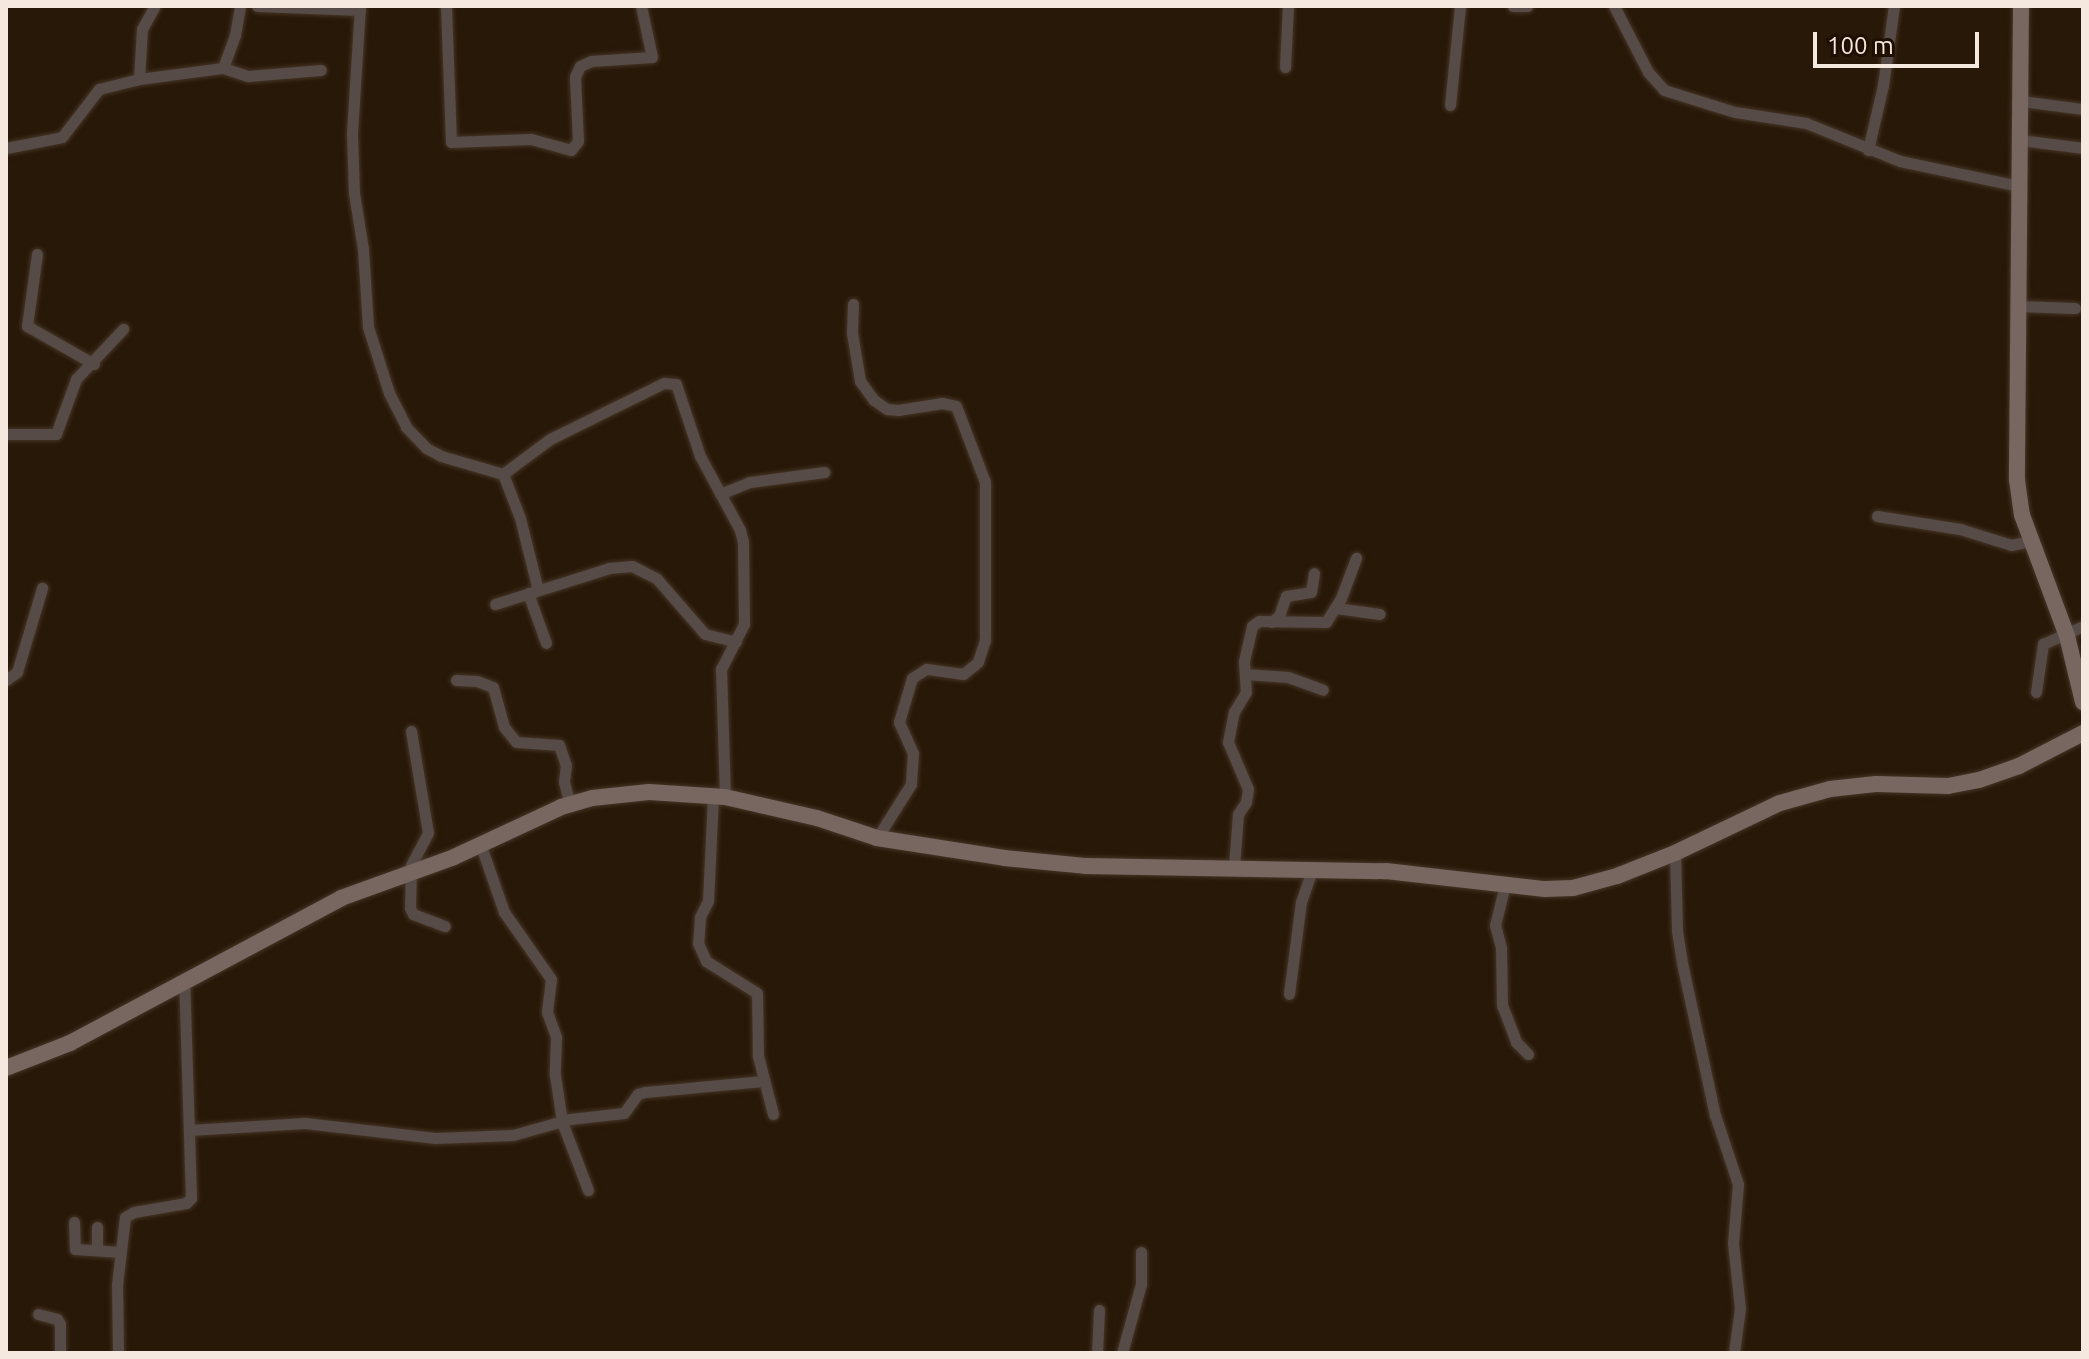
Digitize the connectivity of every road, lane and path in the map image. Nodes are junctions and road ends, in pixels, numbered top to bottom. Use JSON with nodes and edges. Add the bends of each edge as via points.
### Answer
{"nodes":[{"id":1,"x":155,"y":6,"type":"edge"},
{"id":2,"x":240,"y":6,"type":"edge"},
{"id":3,"x":257,"y":6,"type":"edge"},
{"id":4,"x":446,"y":6,"type":"edge"},
{"id":5,"x":641,"y":6,"type":"edge"},
{"id":6,"x":1288,"y":6,"type":"edge"},
{"id":7,"x":1460,"y":6,"type":"edge"},
{"id":8,"x":1513,"y":6,"type":"edge"},
{"id":9,"x":1527,"y":6,"type":"edge"},
{"id":10,"x":1614,"y":6,"type":"edge"},
{"id":11,"x":1894,"y":6,"type":"edge"},
{"id":12,"x":2021,"y":6,"type":"edge"},
{"id":13,"x":360,"y":8,"type":"edge"},
{"id":14,"x":1285,"y":67,"type":"dead end"},
{"id":15,"x":223,"y":68,"type":"junction"},
{"id":16,"x":321,"y":70,"type":"dead end"},
{"id":17,"x":139,"y":79,"type":"junction"},
{"id":18,"x":2021,"y":101,"type":"junction"},
{"id":19,"x":1450,"y":105,"type":"dead end"},
{"id":20,"x":2083,"y":109,"type":"edge"},
{"id":21,"x":2020,"y":140,"type":"junction"},
{"id":22,"x":6,"y":148,"type":"edge"},
{"id":23,"x":2083,"y":148,"type":"edge"},
{"id":24,"x":1868,"y":150,"type":"junction"},
{"id":25,"x":2019,"y":186,"type":"junction"},
{"id":26,"x":37,"y":254,"type":"dead end"},
{"id":27,"x":853,"y":304,"type":"dead end"},
{"id":28,"x":2018,"y":306,"type":"junction"},
{"id":29,"x":2075,"y":308,"type":"dead end"},
{"id":30,"x":123,"y":329,"type":"dead end"},
{"id":31,"x":94,"y":364,"type":"junction"},
{"id":32,"x":6,"y":434,"type":"edge"},
{"id":33,"x":824,"y":472,"type":"dead end"},
{"id":34,"x":503,"y":474,"type":"junction"},
{"id":35,"x":720,"y":494,"type":"junction"},
{"id":36,"x":1877,"y":516,"type":"dead end"},
{"id":37,"x":2031,"y":541,"type":"junction"},
{"id":38,"x":1356,"y":558,"type":"dead end"},
{"id":39,"x":1314,"y":573,"type":"dead end"},
{"id":40,"x":42,"y":588,"type":"dead end"},
{"id":41,"x":533,"y":591,"type":"junction"},
{"id":42,"x":495,"y":604,"type":"dead end"},
{"id":43,"x":1336,"y":608,"type":"junction"},
{"id":44,"x":1380,"y":614,"type":"dead end"},
{"id":45,"x":1271,"y":622,"type":"junction"},
{"id":46,"x":2083,"y":626,"type":"edge"},
{"id":47,"x":2067,"y":636,"type":"junction"},
{"id":48,"x":736,"y":642,"type":"junction"},
{"id":49,"x":546,"y":643,"type":"dead end"},
{"id":50,"x":1245,"y":674,"type":"junction"},
{"id":51,"x":6,"y":680,"type":"edge"},
{"id":52,"x":456,"y":680,"type":"dead end"},
{"id":53,"x":1323,"y":690,"type":"dead end"},
{"id":54,"x":2036,"y":692,"type":"dead end"},
{"id":55,"x":2083,"y":702,"type":"edge"},
{"id":56,"x":411,"y":731,"type":"dead end"},
{"id":57,"x":2083,"y":733,"type":"edge"},
{"id":58,"x":719,"y":796,"type":"junction"},
{"id":59,"x":570,"y":805,"type":"junction"},
{"id":60,"x":877,"y":838,"type":"junction"},
{"id":61,"x":481,"y":846,"type":"junction"},
{"id":62,"x":1675,"y":853,"type":"junction"},
{"id":63,"x":1234,"y":867,"type":"junction"},
{"id":64,"x":1312,"y":870,"type":"junction"},
{"id":65,"x":411,"y":874,"type":"junction"},
{"id":66,"x":1505,"y":885,"type":"junction"},
{"id":67,"x":445,"y":926,"type":"dead end"},
{"id":68,"x":184,"y":979,"type":"junction"},
{"id":69,"x":1289,"y":994,"type":"dead end"},
{"id":70,"x":1528,"y":1054,"type":"dead end"},
{"id":71,"x":6,"y":1068,"type":"edge"},
{"id":72,"x":763,"y":1081,"type":"junction"},
{"id":73,"x":773,"y":1114,"type":"dead end"},
{"id":74,"x":562,"y":1122,"type":"junction"},
{"id":75,"x":189,"y":1130,"type":"junction"},
{"id":76,"x":588,"y":1190,"type":"dead end"},
{"id":77,"x":74,"y":1222,"type":"dead end"},
{"id":78,"x":97,"y":1227,"type":"dead end"},
{"id":79,"x":97,"y":1250,"type":"junction"},
{"id":80,"x":121,"y":1252,"type":"junction"},
{"id":81,"x":1141,"y":1252,"type":"dead end"},
{"id":82,"x":1099,"y":1310,"type":"dead end"},
{"id":83,"x":38,"y":1314,"type":"dead end"},
{"id":84,"x":50,"y":1352,"type":"edge"},
{"id":85,"x":58,"y":1353,"type":"edge"},
{"id":86,"x":118,"y":1353,"type":"edge"},
{"id":87,"x":1097,"y":1353,"type":"edge"},
{"id":88,"x":1122,"y":1353,"type":"edge"},
{"id":89,"x":1734,"y":1353,"type":"edge"}],
"edges":[{"from":1,"to":17,"type":"street","via":[[142,29]]},
{"from":2,"to":15,"type":"street"},
{"from":3,"to":13,"type":"street"},
{"from":4,"to":5,"type":"street","via":[[451,142],[531,139],[571,150],[578,141],[575,77],[580,66],[652,57]]},
{"from":6,"to":14,"type":"street"},
{"from":7,"to":19,"type":"street"},
{"from":8,"to":9,"type":"street"},
{"from":10,"to":24,"type":"street","via":[[1659,87],[1735,112],[1806,123]]},
{"from":11,"to":24,"type":"street"},
{"from":12,"to":18,"type":"street"},
{"from":13,"to":34,"type":"street","via":[[352,158],[371,346],[389,393],[417,439],[441,456]]},
{"from":15,"to":16,"type":"street","via":[[248,76]]},
{"from":15,"to":17,"type":"street"},
{"from":17,"to":22,"type":"street","via":[[99,89],[62,137]]},
{"from":18,"to":20,"type":"street"},
{"from":18,"to":21,"type":"street"},
{"from":21,"to":23,"type":"street"},
{"from":21,"to":25,"type":"street"},
{"from":24,"to":25,"type":"street"},
{"from":25,"to":28,"type":"street"},
{"from":26,"to":31,"type":"street","via":[[27,326]]},
{"from":27,"to":60,"type":"street","via":[[855,358],[867,391],[887,409],[956,406],[985,482],[985,640],[978,662],[963,674],[926,669],[912,678],[899,722],[913,753],[911,784]]},
{"from":28,"to":29,"type":"street"},
{"from":28,"to":37,"type":"street","via":[[2017,480]]},
{"from":30,"to":31,"type":"street"},
{"from":31,"to":32,"type":"street","via":[[76,379],[56,434]]},
{"from":33,"to":35,"type":"street","via":[[750,482]]},
{"from":34,"to":35,"type":"street","via":[[550,439],[670,382],[683,395],[700,456]]},
{"from":34,"to":41,"type":"street","via":[[520,518]]},
{"from":35,"to":48,"type":"street","via":[[743,542],[747,601]]},
{"from":36,"to":37,"type":"street","via":[[1960,529],[2011,545]]},
{"from":37,"to":47,"type":"street"},
{"from":38,"to":43,"type":"street"},
{"from":39,"to":45,"type":"street","via":[[1311,592],[1286,596]]},
{"from":40,"to":51,"type":"street","via":[[17,672]]},
{"from":41,"to":42,"type":"street"},
{"from":41,"to":48,"type":"street","via":[[620,565],[641,568],[705,634]]},
{"from":41,"to":49,"type":"street"},
{"from":43,"to":44,"type":"street"},
{"from":43,"to":45,"type":"street","via":[[1318,624]]},
{"from":45,"to":50,"type":"street","via":[[1252,626]]},
{"from":46,"to":47,"type":"street"},
{"from":47,"to":54,"type":"street","via":[[2040,648]]},
{"from":47,"to":55,"type":"street"},
{"from":48,"to":58,"type":"street","via":[[721,669]]},
{"from":50,"to":53,"type":"street","via":[[1288,677]]},
{"from":50,"to":63,"type":"street","via":[[1246,692],[1234,712],[1228,742],[1248,789],[1237,824]]},
{"from":52,"to":59,"type":"street","via":[[493,687],[504,727],[516,742],[559,745]]},
{"from":56,"to":65,"type":"street","via":[[428,833]]},
{"from":57,"to":62,"type":"street","via":[[1979,780],[1948,786],[1830,789],[1780,803]]},
{"from":58,"to":59,"type":"street","via":[[649,792]]},
{"from":58,"to":60,"type":"street"},
{"from":58,"to":72,"type":"street","via":[[698,943],[706,961],[757,993]]},
{"from":59,"to":61,"type":"street"},
{"from":60,"to":63,"type":"street","via":[[1085,866]]},
{"from":61,"to":65,"type":"street"},
{"from":61,"to":74,"type":"street","via":[[504,912],[551,979],[547,1012],[556,1037]]},
{"from":62,"to":66,"type":"street","via":[[1573,888]]},
{"from":62,"to":89,"type":"street","via":[[1682,963],[1715,1115],[1738,1184],[1733,1243],[1740,1308]]},
{"from":63,"to":64,"type":"street"},
{"from":64,"to":66,"type":"street","via":[[1386,871]]},
{"from":64,"to":69,"type":"street","via":[[1301,902]]},
{"from":65,"to":67,"type":"street","via":[[411,912]]},
{"from":65,"to":68,"type":"street","via":[[341,898]]},
{"from":66,"to":70,"type":"street","via":[[1495,925],[1502,1005],[1516,1042]]},
{"from":68,"to":71,"type":"street","via":[[70,1043]]},
{"from":68,"to":75,"type":"street"},
{"from":72,"to":73,"type":"street"},
{"from":72,"to":74,"type":"street","via":[[645,1092],[624,1113]]},
{"from":74,"to":75,"type":"street","via":[[513,1135],[435,1138],[305,1123]]},
{"from":74,"to":76,"type":"street"},
{"from":75,"to":80,"type":"street","via":[[189,1201],[129,1214]]},
{"from":77,"to":79,"type":"street","via":[[73,1247]]},
{"from":78,"to":79,"type":"street"},
{"from":79,"to":80,"type":"street"},
{"from":80,"to":86,"type":"street"},
{"from":81,"to":88,"type":"street","via":[[1141,1284]]},
{"from":82,"to":87,"type":"street"},
{"from":83,"to":85,"type":"street","via":[[60,1324]]},
{"from":84,"to":85,"type":"street"}]}
